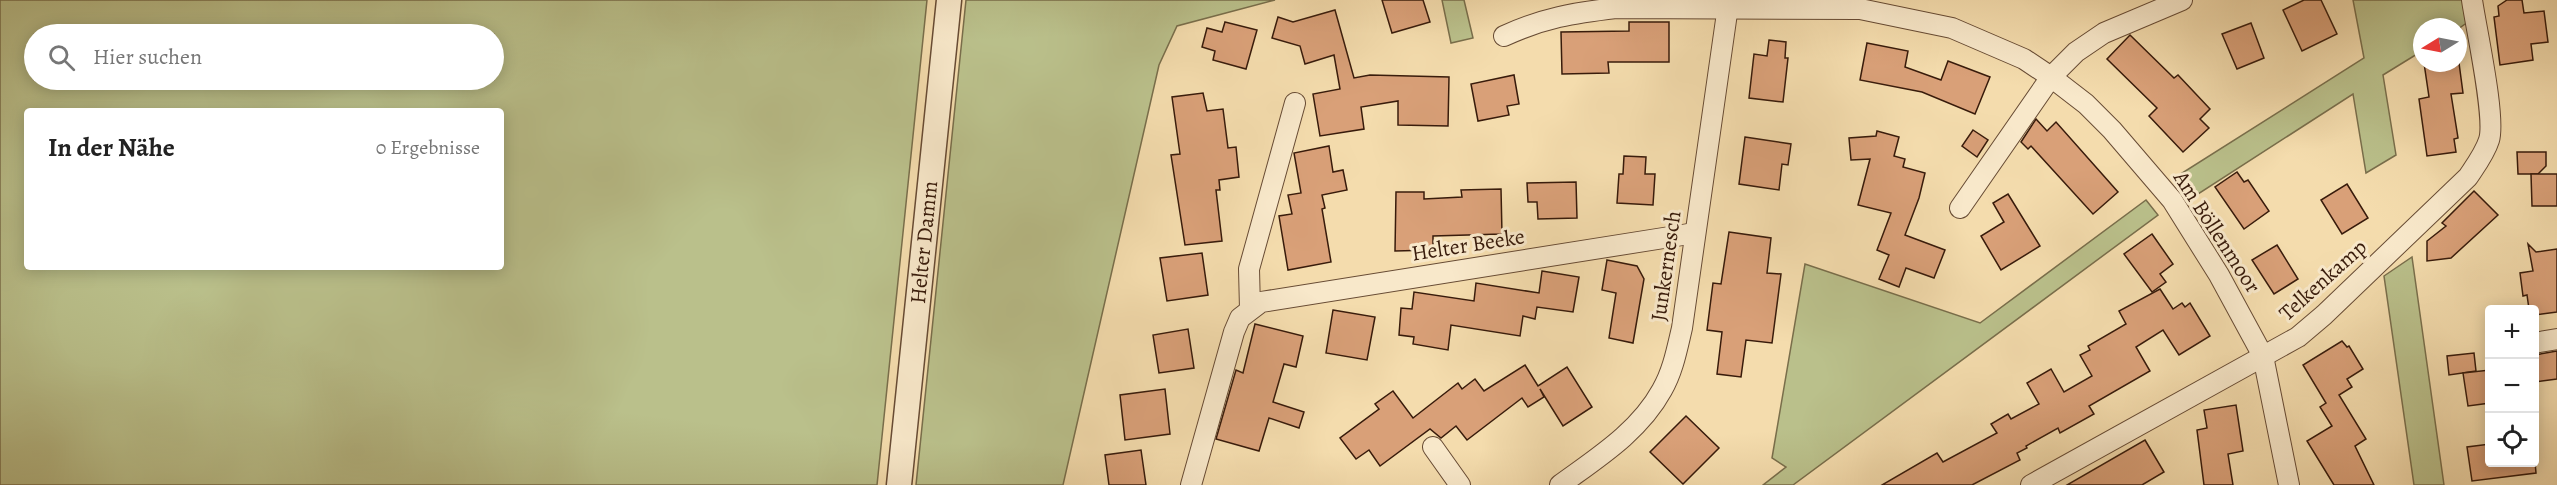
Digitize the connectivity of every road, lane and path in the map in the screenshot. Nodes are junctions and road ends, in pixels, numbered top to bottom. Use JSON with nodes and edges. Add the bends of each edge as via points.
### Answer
{"nodes":[{"id":1,"x":949,"y":0,"type":"edge"},
{"id":2,"x":2182,"y":0,"type":"edge"},
{"id":3,"x":2472,"y":0,"type":"edge"},
{"id":4,"x":1728,"y":6,"type":"junction"},
{"id":5,"x":1504,"y":36,"type":"dead end"},
{"id":6,"x":2051,"y":77,"type":"junction"},
{"id":7,"x":1295,"y":103,"type":"dead end"},
{"id":8,"x":1960,"y":208,"type":"dead end"},
{"id":9,"x":1695,"y":233,"type":"junction"},
{"id":10,"x":1250,"y":309,"type":"junction"},
{"id":11,"x":2557,"y":339,"type":"edge"},
{"id":12,"x":2539,"y":342,"type":"edge"},
{"id":13,"x":2263,"y":357,"type":"junction"},
{"id":14,"x":1433,"y":447,"type":"dead end"},
{"id":15,"x":899,"y":485,"type":"edge"},
{"id":16,"x":1191,"y":485,"type":"edge"},
{"id":17,"x":1460,"y":485,"type":"edge"},
{"id":18,"x":1560,"y":485,"type":"edge"},
{"id":19,"x":2031,"y":485,"type":"edge"},
{"id":20,"x":2289,"y":485,"type":"edge"}],
"edges":[{"from":1,"to":15,"type":"street","name":"Helter Damm"},
{"from":2,"to":6,"type":"street","via":[[2104,33],[2076,52]]},
{"from":3,"to":13,"type":"street","name":"Telkenkamp","via":[[2490,113],[2490,138],[2483,154],[2468,177],[2324,315],[2298,337]]},
{"from":4,"to":5,"type":"street","name":"Am Böllenmoor","via":[[1578,12],[1536,21]]},
{"from":4,"to":6,"type":"street","name":"Am Böllenmoor","via":[[1860,9],[1910,18],[1952,28],[2024,59]]},
{"from":4,"to":9,"type":"street","name":"Junkernesch"},
{"from":6,"to":8,"type":"street"},
{"from":6,"to":13,"type":"street","name":"Am Böllenmoor","via":[[2112,130],[2172,200],[2219,275]]},
{"from":7,"to":10,"type":"street","via":[[1249,269]]},
{"from":9,"to":10,"type":"street","name":"Helter Beeke","via":[[1269,301]]},
{"from":9,"to":18,"type":"street","name":"Junkernesch","via":[[1682,328],[1675,361],[1662,391],[1612,448]]},
{"from":10,"to":16,"type":"street","via":[[1240,318],[1234,332]]},
{"from":11,"to":12,"type":"street"},
{"from":13,"to":19,"type":"street","name":"Telkenkamp"},
{"from":13,"to":20,"type":"street","name":"Am Böllenmoor"},
{"from":14,"to":17,"type":"street"}]}
